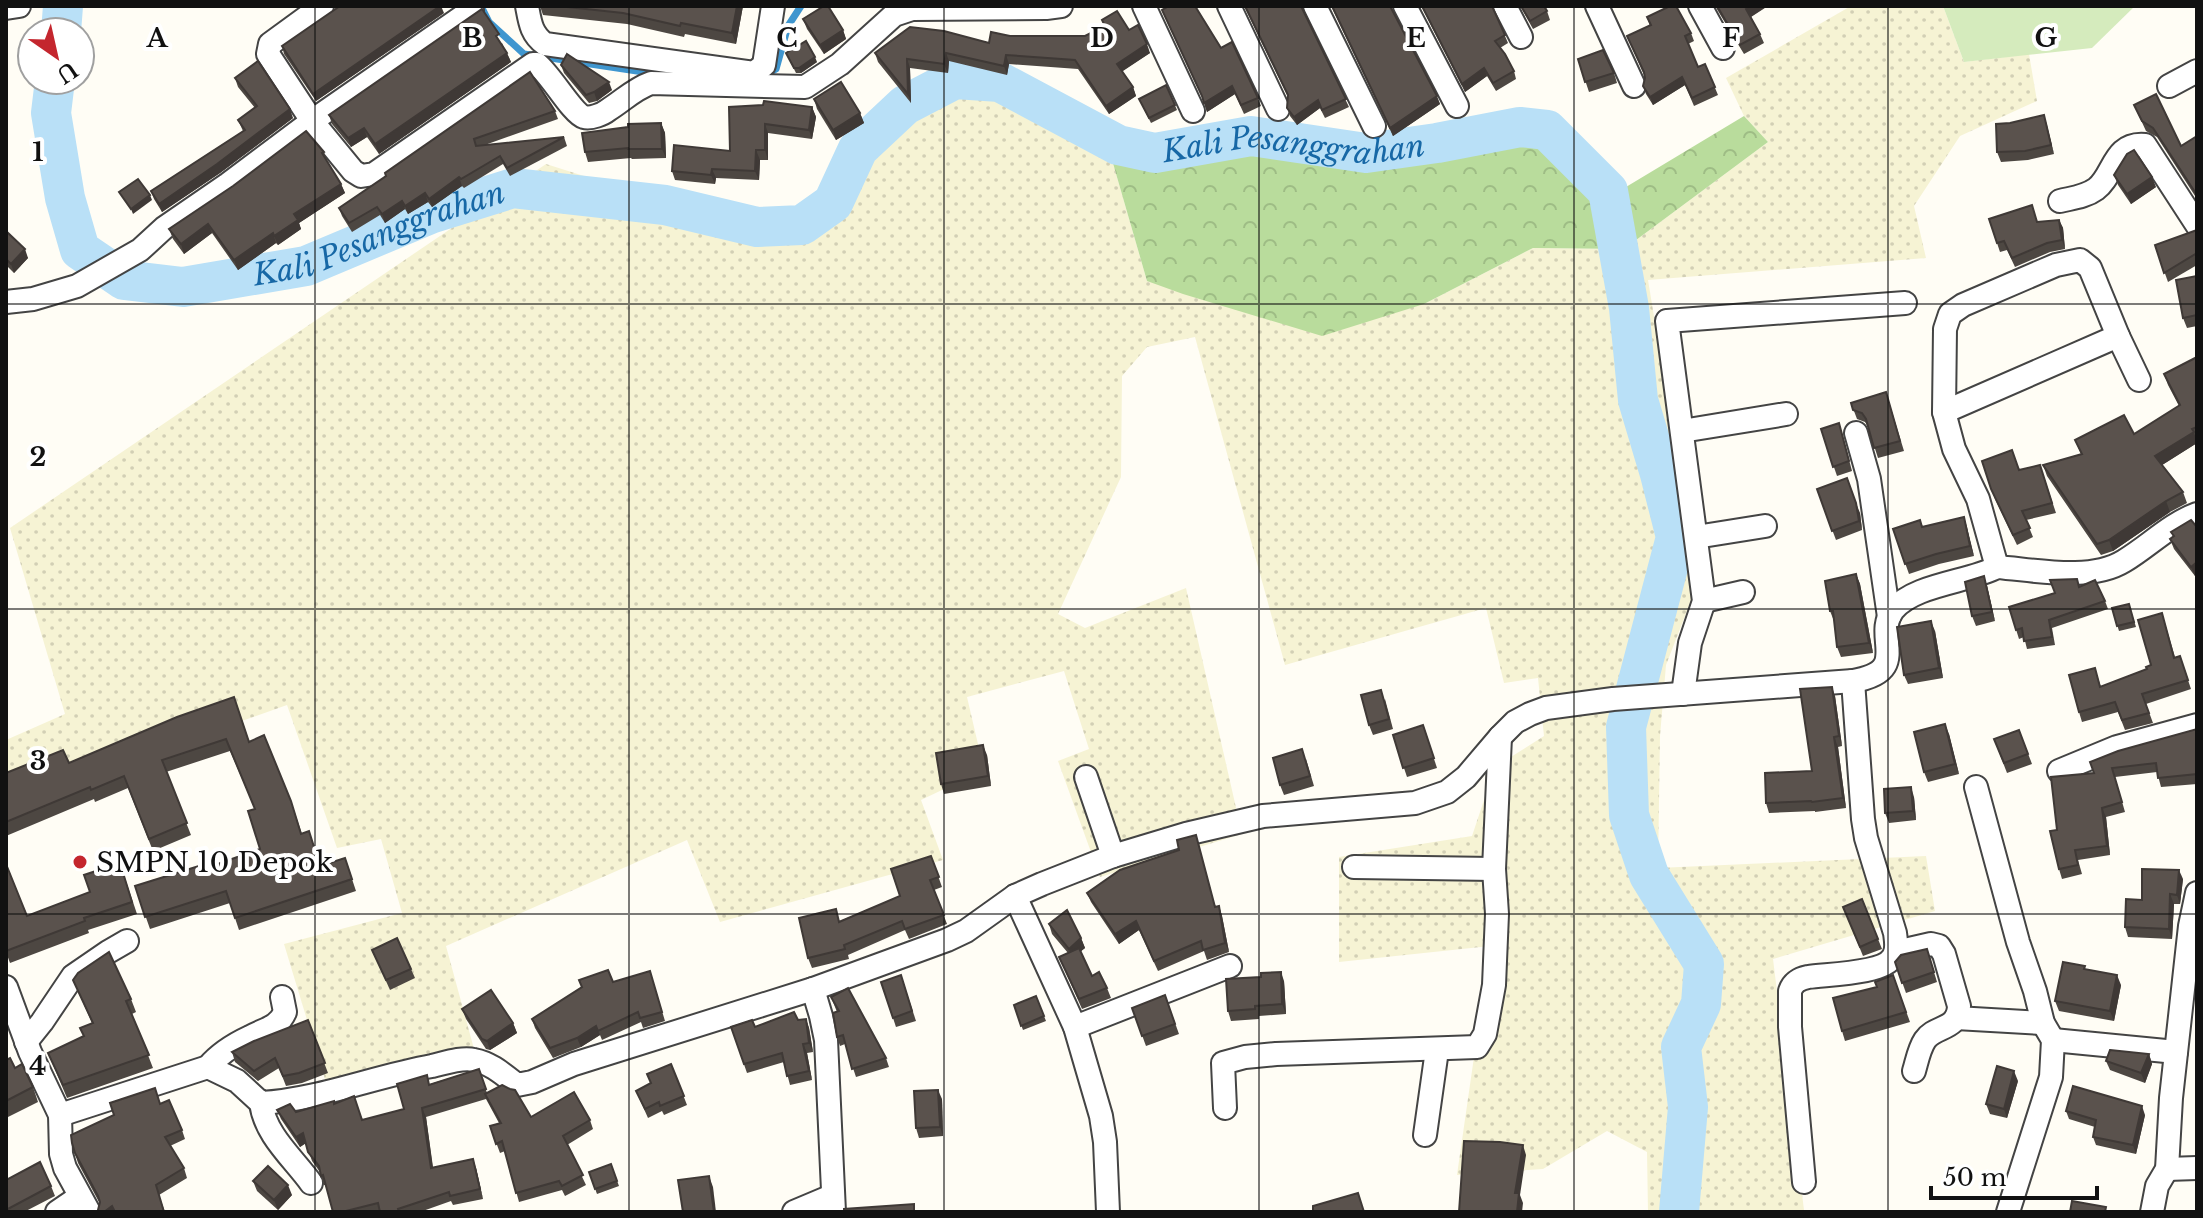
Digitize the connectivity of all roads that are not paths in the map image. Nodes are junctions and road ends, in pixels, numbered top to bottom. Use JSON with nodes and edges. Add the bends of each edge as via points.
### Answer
{"nodes":[{"id":1,"x":19,"y":6,"type":"edge"},
{"id":2,"x":322,"y":6,"type":"edge"},
{"id":3,"x":527,"y":6,"type":"edge"},
{"id":4,"x":773,"y":6,"type":"edge"},
{"id":5,"x":1061,"y":6,"type":"edge"},
{"id":6,"x":1144,"y":6,"type":"edge"},
{"id":7,"x":1229,"y":6,"type":"edge"},
{"id":8,"x":1315,"y":6,"type":"edge"},
{"id":9,"x":1405,"y":6,"type":"edge"},
{"id":10,"x":1505,"y":6,"type":"edge"},
{"id":11,"x":1597,"y":6,"type":"edge"},
{"id":12,"x":1700,"y":6,"type":"edge"},
{"id":13,"x":6,"y":8,"type":"edge"},
{"id":14,"x":929,"y":8,"type":"edge"},
{"id":15,"x":472,"y":10,"type":"dead end"},
{"id":16,"x":1521,"y":37,"type":"dead end"},
{"id":17,"x":1723,"y":48,"type":"dead end"},
{"id":18,"x":2197,"y":71,"type":"edge"},
{"id":19,"x":1634,"y":86,"type":"dead end"},
{"id":20,"x":2169,"y":86,"type":"dead end"},
{"id":21,"x":1457,"y":106,"type":"dead end"},
{"id":22,"x":1278,"y":109,"type":"dead end"},
{"id":23,"x":1193,"y":111,"type":"dead end"},
{"id":24,"x":312,"y":121,"type":"junction"},
{"id":25,"x":1374,"y":126,"type":"dead end"},
{"id":26,"x":2060,"y":201,"type":"dead end"},
{"id":27,"x":2197,"y":225,"type":"edge"},
{"id":28,"x":6,"y":302,"type":"edge"},
{"id":29,"x":1905,"y":303,"type":"dead end"},
{"id":30,"x":2118,"y":336,"type":"junction"},
{"id":31,"x":2139,"y":380,"type":"dead end"},
{"id":32,"x":1944,"y":412,"type":"junction"},
{"id":33,"x":1786,"y":414,"type":"dead end"},
{"id":34,"x":1682,"y":431,"type":"junction"},
{"id":35,"x":1856,"y":433,"type":"dead end"},
{"id":36,"x":2197,"y":514,"type":"edge"},
{"id":37,"x":1765,"y":526,"type":"dead end"},
{"id":38,"x":1696,"y":537,"type":"junction"},
{"id":39,"x":1997,"y":567,"type":"junction"},
{"id":40,"x":1743,"y":592,"type":"dead end"},
{"id":41,"x":1704,"y":601,"type":"junction"},
{"id":42,"x":1889,"y":617,"type":"junction"},
{"id":43,"x":1853,"y":681,"type":"junction"},
{"id":44,"x":1683,"y":694,"type":"junction"},
{"id":45,"x":2197,"y":725,"type":"edge"},
{"id":46,"x":1500,"y":737,"type":"junction"},
{"id":47,"x":2059,"y":771,"type":"dead end"},
{"id":48,"x":1086,"y":777,"type":"dead end"},
{"id":49,"x":1976,"y":787,"type":"dead end"},
{"id":50,"x":1113,"y":856,"type":"junction"},
{"id":51,"x":1354,"y":867,"type":"dead end"},
{"id":52,"x":1494,"y":869,"type":"junction"},
{"id":53,"x":2197,"y":893,"type":"edge"},
{"id":54,"x":1015,"y":896,"type":"junction"},
{"id":55,"x":127,"y":941,"type":"dead end"},
{"id":56,"x":1896,"y":952,"type":"junction"},
{"id":57,"x":1230,"y":966,"type":"dead end"},
{"id":58,"x":6,"y":987,"type":"edge"},
{"id":59,"x":813,"y":989,"type":"junction"},
{"id":60,"x":282,"y":997,"type":"dead end"},
{"id":61,"x":1956,"y":1018,"type":"junction"},
{"id":62,"x":1075,"y":1027,"type":"junction"},
{"id":63,"x":2048,"y":1031,"type":"junction"},
{"id":64,"x":26,"y":1042,"type":"junction"},
{"id":65,"x":1437,"y":1050,"type":"junction"},
{"id":66,"x":2176,"y":1052,"type":"junction"},
{"id":67,"x":208,"y":1067,"type":"junction"},
{"id":68,"x":1914,"y":1071,"type":"dead end"},
{"id":69,"x":261,"y":1103,"type":"junction"},
{"id":70,"x":1225,"y":1108,"type":"dead end"},
{"id":71,"x":60,"y":1115,"type":"junction"},
{"id":72,"x":1425,"y":1135,"type":"dead end"},
{"id":73,"x":2197,"y":1168,"type":"edge"},
{"id":74,"x":2167,"y":1169,"type":"junction"},
{"id":75,"x":1804,"y":1182,"type":"dead end"},
{"id":76,"x":311,"y":1183,"type":"dead end"},
{"id":77,"x":833,"y":1204,"type":"edge"},
{"id":78,"x":84,"y":1205,"type":"edge"},
{"id":79,"x":57,"y":1212,"type":"edge"},
{"id":80,"x":794,"y":1212,"type":"edge"},
{"id":81,"x":1108,"y":1212,"type":"edge"},
{"id":82,"x":2008,"y":1212,"type":"edge"},
{"id":83,"x":2152,"y":1212,"type":"edge"}],
"edges":[{"from":1,"to":13,"type":"street"},
{"from":2,"to":24,"type":"street","via":[[270,44],[268,54]]},
{"from":3,"to":4,"type":"street","via":[[532,29],[545,44],[754,73],[764,65]]},
{"from":5,"to":14,"type":"street"},
{"from":6,"to":23,"type":"street"},
{"from":7,"to":22,"type":"street"},
{"from":8,"to":25,"type":"street"},
{"from":9,"to":21,"type":"street"},
{"from":10,"to":16,"type":"street"},
{"from":11,"to":19,"type":"street"},
{"from":12,"to":17,"type":"street"},
{"from":14,"to":24,"type":"street","via":[[894,15],[840,64],[805,87],[651,83],[606,112],[584,117],[533,64],[374,174],[353,171]]},
{"from":15,"to":24,"type":"street"},
{"from":18,"to":20,"type":"street"},
{"from":24,"to":28,"type":"street","via":[[140,250],[77,286]]},
{"from":26,"to":27,"type":"street","via":[[2098,188],[2125,150],[2145,145]]},
{"from":29,"to":34,"type":"street","via":[[1667,321]]},
{"from":30,"to":31,"type":"street"},
{"from":30,"to":32,"type":"street"},
{"from":30,"to":32,"type":"street","via":[[2090,268],[2080,260],[1963,305],[1950,314],[1945,329]]},
{"from":32,"to":39,"type":"street","via":[[1954,449],[1978,499]]},
{"from":33,"to":34,"type":"street"},
{"from":34,"to":38,"type":"street"},
{"from":35,"to":42,"type":"street","via":[[1869,479]]},
{"from":36,"to":39,"type":"street","via":[[2101,571]]},
{"from":37,"to":38,"type":"street"},
{"from":38,"to":41,"type":"street"},
{"from":39,"to":42,"type":"street","via":[[1909,598]]},
{"from":40,"to":41,"type":"street"},
{"from":41,"to":44,"type":"street","via":[[1690,643]]},
{"from":42,"to":43,"type":"street","via":[[1884,666]]},
{"from":43,"to":44,"type":"street"},
{"from":43,"to":56,"type":"street","via":[[1866,838]]},
{"from":44,"to":46,"type":"street","via":[[1546,708],[1515,722]]},
{"from":45,"to":47,"type":"street","via":[[2117,747]]},
{"from":46,"to":50,"type":"street","via":[[1447,792],[1415,803],[1242,819]]},
{"from":46,"to":52,"type":"street"},
{"from":48,"to":50,"type":"street"},
{"from":49,"to":63,"type":"street"},
{"from":50,"to":54,"type":"street"},
{"from":51,"to":52,"type":"street"},
{"from":52,"to":65,"type":"street","via":[[1494,985],[1485,1034],[1477,1047]]},
{"from":53,"to":66,"type":"street"},
{"from":54,"to":59,"type":"street","via":[[947,940]]},
{"from":54,"to":62,"type":"street"},
{"from":55,"to":64,"type":"street","via":[[73,976]]},
{"from":56,"to":61,"type":"street","via":[[1939,946],[1959,1006]]},
{"from":56,"to":75,"type":"street","via":[[1886,965],[1808,977],[1792,985],[1790,1027]]},
{"from":57,"to":62,"type":"street"},
{"from":58,"to":64,"type":"street"},
{"from":59,"to":69,"type":"street","via":[[532,1082],[517,1085],[470,1059]]},
{"from":59,"to":77,"type":"street","via":[[826,1040]]},
{"from":60,"to":67,"type":"street","via":[[285,1012],[277,1024],[248,1037]]},
{"from":61,"to":63,"type":"street"},
{"from":61,"to":68,"type":"street","via":[[1924,1042]]},
{"from":62,"to":81,"type":"street","via":[[1101,1116]]},
{"from":63,"to":66,"type":"street"},
{"from":63,"to":82,"type":"street","via":[[2051,1077]]},
{"from":64,"to":71,"type":"street"},
{"from":65,"to":70,"type":"street","via":[[1276,1054],[1223,1063]]},
{"from":65,"to":72,"type":"street"},
{"from":66,"to":74,"type":"street"},
{"from":67,"to":69,"type":"street","via":[[237,1081]]},
{"from":67,"to":71,"type":"street"},
{"from":69,"to":76,"type":"street","via":[[270,1129]]},
{"from":71,"to":78,"type":"street","via":[[61,1154]]},
{"from":73,"to":74,"type":"street"},
{"from":74,"to":83,"type":"street"},
{"from":77,"to":80,"type":"street"},
{"from":78,"to":79,"type":"street"}]}
